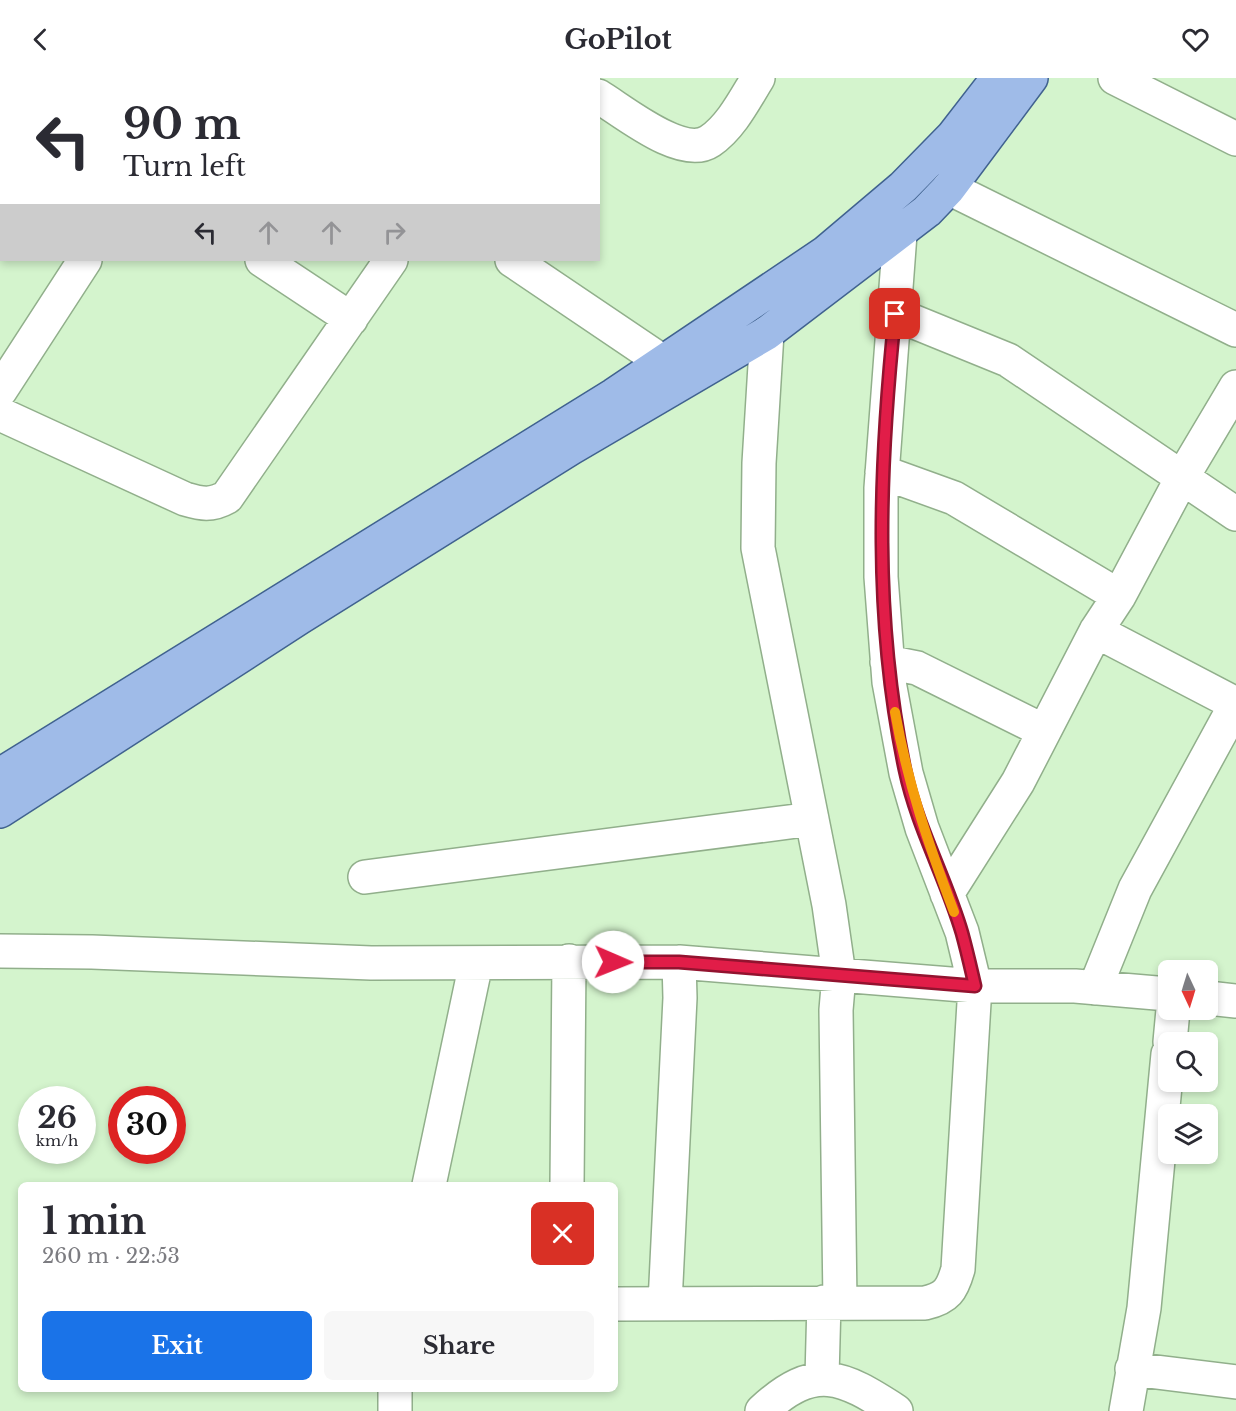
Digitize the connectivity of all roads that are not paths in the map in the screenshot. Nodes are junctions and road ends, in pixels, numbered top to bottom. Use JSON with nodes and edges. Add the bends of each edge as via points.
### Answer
{"nodes":[{"id":1,"x":758,"y":78,"type":"edge"},
{"id":2,"x":998,"y":78,"type":"edge"},
{"id":3,"x":1031,"y":78,"type":"edge"},
{"id":4,"x":1115,"y":78,"type":"edge"},
{"id":5,"x":600,"y":97,"type":"edge"},
{"id":6,"x":1236,"y":139,"type":"edge"},
{"id":7,"x":949,"y":188,"type":"junction"},
{"id":8,"x":900,"y":234,"type":"junction"},
{"id":9,"x":84,"y":261,"type":"edge"},
{"id":10,"x":264,"y":261,"type":"edge"},
{"id":11,"x":390,"y":261,"type":"edge"},
{"id":12,"x":513,"y":261,"type":"edge"},
{"id":13,"x":895,"y":314,"type":"junction"},
{"id":14,"x":351,"y":319,"type":"junction"},
{"id":15,"x":1236,"y":330,"type":"edge"},
{"id":16,"x":767,"y":333,"type":"junction"},
{"id":17,"x":663,"y":362,"type":"junction"},
{"id":18,"x":1236,"y":387,"type":"edge"},
{"id":19,"x":0,"y":391,"type":"edge"},
{"id":20,"x":0,"y":414,"type":"edge"},
{"id":21,"x":882,"y":472,"type":"junction"},
{"id":22,"x":1183,"y":477,"type":"junction"},
{"id":23,"x":1236,"y":514,"type":"edge"},
{"id":24,"x":1119,"y":596,"type":"junction"},
{"id":25,"x":1096,"y":631,"type":"junction"},
{"id":26,"x":887,"y":662,"type":"junction"},
{"id":27,"x":1236,"y":704,"type":"edge"},
{"id":28,"x":1044,"y":731,"type":"junction"},
{"id":29,"x":0,"y":775,"type":"edge"},
{"id":30,"x":0,"y":811,"type":"edge"},
{"id":31,"x":812,"y":819,"type":"junction"},
{"id":32,"x":365,"y":877,"type":"dead end"},
{"id":33,"x":947,"y":894,"type":"junction"},
{"id":34,"x":0,"y":951,"type":"edge"},
{"id":35,"x":476,"y":963,"type":"junction"},
{"id":36,"x":568,"y":977,"type":"junction"},
{"id":37,"x":680,"y":981,"type":"junction"},
{"id":38,"x":975,"y":986,"type":"junction"},
{"id":39,"x":1095,"y":988,"type":"junction"},
{"id":40,"x":838,"y":991,"type":"junction"},
{"id":41,"x":1158,"y":993,"type":"edge"},
{"id":42,"x":1218,"y":999,"type":"edge"},
{"id":43,"x":1236,"y":1001,"type":"edge"},
{"id":44,"x":1164,"y":1092,"type":"edge"},
{"id":45,"x":430,"y":1182,"type":"edge"},
{"id":46,"x":567,"y":1182,"type":"edge"},
{"id":47,"x":832,"y":1302,"type":"junction"},
{"id":48,"x":665,"y":1303,"type":"junction"},
{"id":49,"x":618,"y":1304,"type":"edge"},
{"id":50,"x":1132,"y":1369,"type":"junction"},
{"id":51,"x":822,"y":1377,"type":"junction"},
{"id":52,"x":1236,"y":1382,"type":"edge"},
{"id":53,"x":395,"y":1392,"type":"edge"},
{"id":54,"x":395,"y":1411,"type":"edge"},
{"id":55,"x":762,"y":1411,"type":"edge"},
{"id":56,"x":896,"y":1411,"type":"edge"},
{"id":57,"x":1126,"y":1411,"type":"edge"}],
"edges":[{"from":1,"to":5,"type":"street","via":[[723,129],[709,142],[694,147],[654,131]]},
{"from":2,"to":17,"type":"main road","via":[[953,136],[886,202],[825,253]]},
{"from":3,"to":7,"type":"main road"},
{"from":4,"to":6,"type":"street"},
{"from":7,"to":8,"type":"main road"},
{"from":7,"to":15,"type":"street"},
{"from":8,"to":13,"type":"street"},
{"from":8,"to":16,"type":"main road"},
{"from":9,"to":19,"type":"street"},
{"from":10,"to":14,"type":"street"},
{"from":11,"to":14,"type":"street"},
{"from":12,"to":17,"type":"street"},
{"from":13,"to":21,"type":"street"},
{"from":13,"to":22,"type":"street","via":[[1008,360]]},
{"from":14,"to":20,"type":"street","via":[[227,496],[215,504],[185,500]]},
{"from":16,"to":30,"type":"main road","via":[[561,454]]},
{"from":16,"to":31,"type":"street","via":[[758,548]]},
{"from":17,"to":29,"type":"main road"},
{"from":18,"to":22,"type":"street"},
{"from":21,"to":24,"type":"street","via":[[954,498]]},
{"from":21,"to":26,"type":"street","via":[[881,576]]},
{"from":22,"to":23,"type":"street"},
{"from":22,"to":24,"type":"street"},
{"from":24,"to":25,"type":"street"},
{"from":25,"to":27,"type":"street"},
{"from":25,"to":28,"type":"street"},
{"from":26,"to":28,"type":"street","via":[[917,668]]},
{"from":26,"to":33,"type":"street","via":[[906,772]]},
{"from":27,"to":39,"type":"street","via":[[1135,889]]},
{"from":28,"to":33,"type":"street","via":[[1018,782]]},
{"from":31,"to":32,"type":"street"},
{"from":31,"to":40,"type":"street","via":[[830,905]]},
{"from":33,"to":38,"type":"street","via":[[962,932]]},
{"from":34,"to":35,"type":"street"},
{"from":35,"to":36,"type":"street"},
{"from":35,"to":45,"type":"street"},
{"from":36,"to":37,"type":"street"},
{"from":36,"to":46,"type":"street"},
{"from":37,"to":40,"type":"street"},
{"from":37,"to":48,"type":"street"},
{"from":38,"to":39,"type":"street"},
{"from":38,"to":40,"type":"street"},
{"from":38,"to":47,"type":"street","via":[[960,1253],[952,1289],[941,1299],[925,1303]]},
{"from":39,"to":41,"type":"street"},
{"from":40,"to":47,"type":"street"},
{"from":42,"to":43,"type":"street"},
{"from":44,"to":50,"type":"street","via":[[1144,1308]]},
{"from":47,"to":48,"type":"street"},
{"from":47,"to":51,"type":"street"},
{"from":48,"to":49,"type":"street"},
{"from":50,"to":52,"type":"street"},
{"from":50,"to":57,"type":"street"},
{"from":51,"to":55,"type":"street","via":[[796,1386]]},
{"from":51,"to":56,"type":"street","via":[[859,1387]]},
{"from":53,"to":54,"type":"street"}]}
